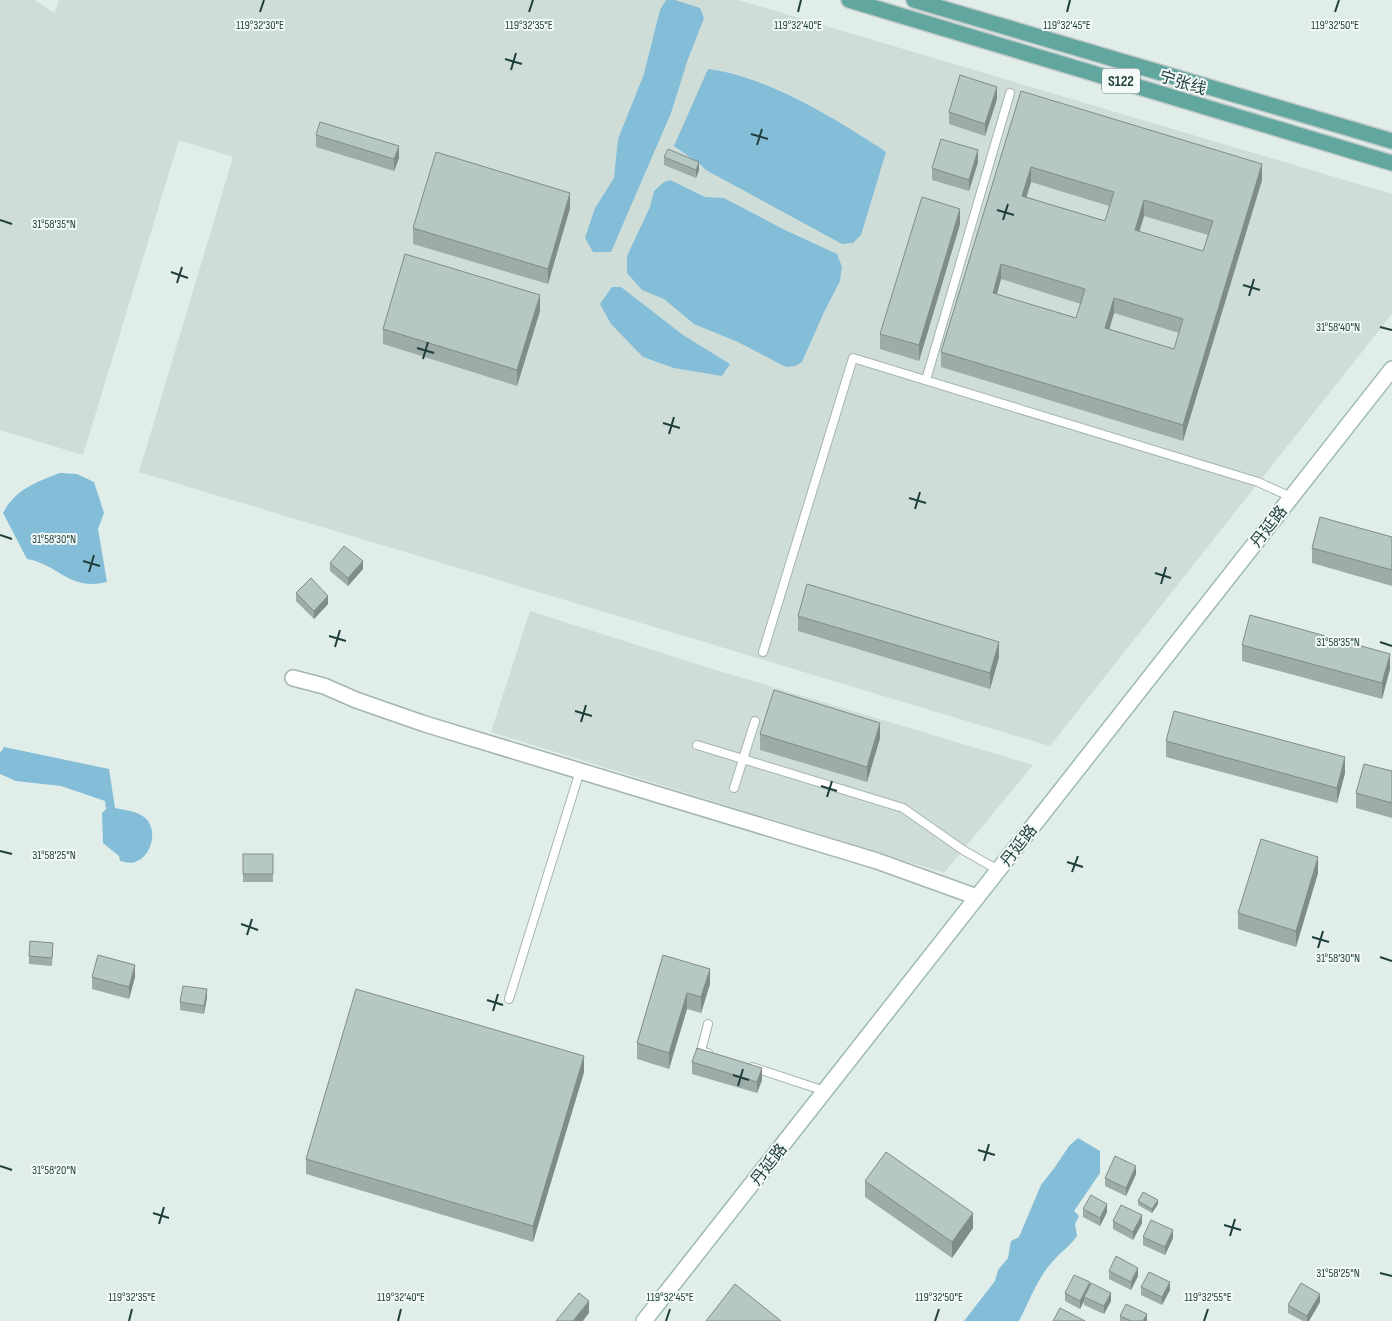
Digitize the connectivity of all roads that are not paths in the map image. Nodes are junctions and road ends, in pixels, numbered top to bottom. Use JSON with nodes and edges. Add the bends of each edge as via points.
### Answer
{"nodes":[{"id":1,"x":849,"y":0,"type":"edge"},
{"id":2,"x":914,"y":0,"type":"edge"},
{"id":3,"x":1010,"y":94,"type":"dead end"},
{"id":4,"x":1392,"y":141,"type":"edge"},
{"id":5,"x":1392,"y":163,"type":"edge"},
{"id":6,"x":1392,"y":369,"type":"edge"},
{"id":7,"x":926,"y":380,"type":"junction"},
{"id":8,"x":1291,"y":497,"type":"junction"},
{"id":9,"x":763,"y":652,"type":"dead end"},
{"id":10,"x":293,"y":678,"type":"dead end"},
{"id":11,"x":755,"y":721,"type":"dead end"},
{"id":12,"x":697,"y":745,"type":"dead end"},
{"id":13,"x":743,"y":759,"type":"junction"},
{"id":14,"x":580,"y":771,"type":"junction"},
{"id":15,"x":734,"y":788,"type":"dead end"},
{"id":16,"x":998,"y":870,"type":"junction"},
{"id":17,"x":977,"y":897,"type":"junction"},
{"id":18,"x":509,"y":999,"type":"dead end"},
{"id":19,"x":708,"y":1024,"type":"dead end"},
{"id":20,"x":718,"y":1057,"type":"edge"},
{"id":21,"x":743,"y":1065,"type":"edge"},
{"id":22,"x":825,"y":1091,"type":"junction"},
{"id":23,"x":644,"y":1321,"type":"edge"}],
"edges":[{"from":1,"to":5,"type":"main road","name":"宁张线","number":"S122"},
{"from":2,"to":4,"type":"main road","name":"宁张线","number":"S122"},
{"from":3,"to":7,"type":"lane"},
{"from":6,"to":8,"type":"main road","name":"丹延路"},
{"from":7,"to":8,"type":"lane","via":[[1258,482]]},
{"from":7,"to":9,"type":"lane","via":[[853,358]]},
{"from":8,"to":16,"type":"main road","name":"丹延路"},
{"from":10,"to":14,"type":"main road","via":[[324,686],[425,724]]},
{"from":11,"to":13,"type":"lane"},
{"from":12,"to":13,"type":"lane"},
{"from":13,"to":15,"type":"lane"},
{"from":13,"to":16,"type":"lane","via":[[903,808]]},
{"from":14,"to":17,"type":"main road","via":[[877,861]]},
{"from":14,"to":18,"type":"lane"},
{"from":16,"to":17,"type":"main road","name":"丹延路"},
{"from":17,"to":22,"type":"main road","name":"丹延路"},
{"from":19,"to":20,"type":"lane","via":[[701,1051]]},
{"from":21,"to":22,"type":"lane"},
{"from":22,"to":23,"type":"main road","name":"丹延路"}]}
